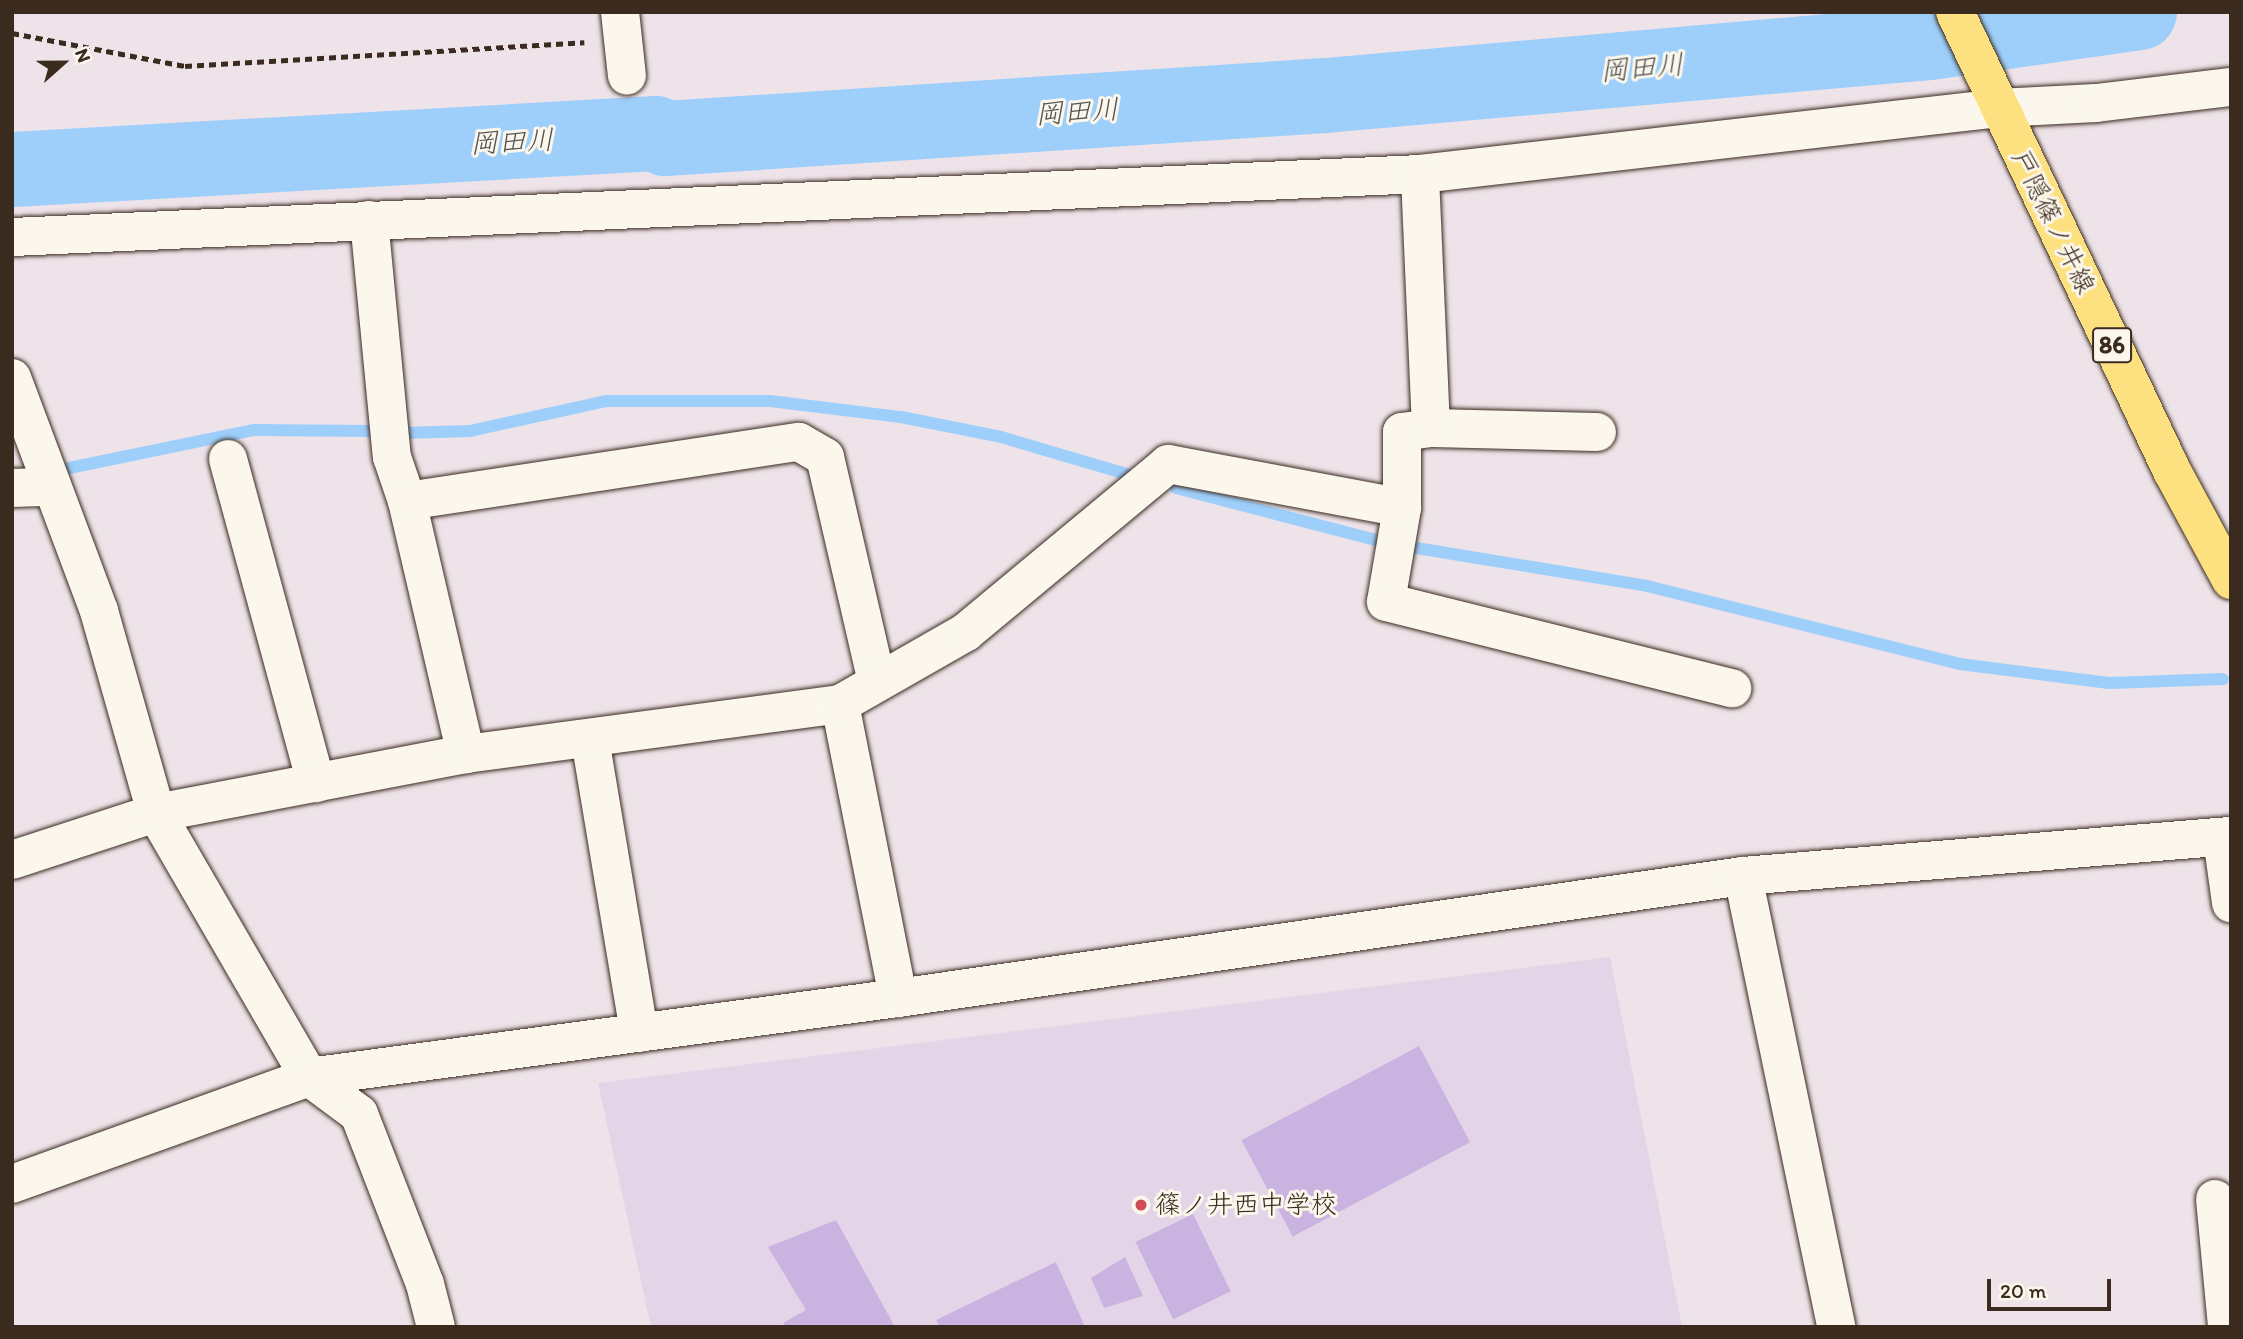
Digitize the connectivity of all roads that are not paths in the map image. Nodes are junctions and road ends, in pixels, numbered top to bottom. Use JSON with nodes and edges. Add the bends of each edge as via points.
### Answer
{"nodes":[{"id":1,"x":1955,"y":12,"type":"edge"},
{"id":2,"x":2231,"y":87,"type":"edge"},
{"id":3,"x":1998,"y":107,"type":"junction"},
{"id":4,"x":1420,"y":174,"type":"junction"},
{"id":5,"x":369,"y":220,"type":"junction"},
{"id":6,"x":12,"y":237,"type":"edge"},
{"id":7,"x":12,"y":378,"type":"edge"},
{"id":8,"x":1431,"y":428,"type":"junction"},
{"id":9,"x":1597,"y":432,"type":"dead end"},
{"id":10,"x":228,"y":460,"type":"dead end"},
{"id":11,"x":50,"y":487,"type":"junction"},
{"id":12,"x":12,"y":488,"type":"edge"},
{"id":13,"x":407,"y":500,"type":"junction"},
{"id":14,"x":1402,"y":508,"type":"junction"},
{"id":15,"x":2231,"y":580,"type":"edge"},
{"id":16,"x":877,"y":682,"type":"junction"},
{"id":17,"x":1732,"y":688,"type":"dead end"},
{"id":18,"x":840,"y":704,"type":"junction"},
{"id":19,"x":590,"y":739,"type":"junction"},
{"id":20,"x":466,"y":754,"type":"junction"},
{"id":21,"x":316,"y":783,"type":"junction"},
{"id":22,"x":156,"y":813,"type":"junction"},
{"id":23,"x":2227,"y":837,"type":"edge"},
{"id":24,"x":12,"y":860,"type":"edge"},
{"id":25,"x":1744,"y":876,"type":"junction"},
{"id":26,"x":2231,"y":903,"type":"edge"},
{"id":27,"x":898,"y":998,"type":"junction"},
{"id":28,"x":639,"y":1033,"type":"junction"},
{"id":29,"x":309,"y":1077,"type":"junction"},
{"id":30,"x":12,"y":1184,"type":"edge"},
{"id":31,"x":2214,"y":1199,"type":"dead end"},
{"id":32,"x":436,"y":1327,"type":"edge"},
{"id":33,"x":1836,"y":1327,"type":"edge"},
{"id":34,"x":2227,"y":1327,"type":"edge"}],
"edges":[{"from":1,"to":3,"type":"main road","name":"戸隠篠ノ井線","number":"86"},
{"from":2,"to":3,"type":"street","via":[[2096,103]]},
{"from":3,"to":4,"type":"street"},
{"from":3,"to":15,"type":"main road","name":"戸隠篠ノ井線","number":"86","via":[[2172,471]]},
{"from":4,"to":5,"type":"street"},
{"from":4,"to":8,"type":"street"},
{"from":5,"to":6,"type":"street"},
{"from":5,"to":13,"type":"street","via":[[392,457]]},
{"from":7,"to":11,"type":"street"},
{"from":8,"to":9,"type":"street"},
{"from":8,"to":14,"type":"street","via":[[1402,432]]},
{"from":10,"to":21,"type":"street"},
{"from":11,"to":12,"type":"street"},
{"from":11,"to":22,"type":"street","via":[[99,611]]},
{"from":13,"to":16,"type":"street","via":[[799,442],[825,457]]},
{"from":13,"to":20,"type":"street"},
{"from":14,"to":16,"type":"street","via":[[1168,464],[965,632]]},
{"from":14,"to":17,"type":"street","via":[[1386,602]]},
{"from":16,"to":18,"type":"street"},
{"from":18,"to":19,"type":"street"},
{"from":18,"to":27,"type":"street"},
{"from":19,"to":20,"type":"street"},
{"from":19,"to":28,"type":"street"},
{"from":20,"to":21,"type":"street"},
{"from":21,"to":22,"type":"street"},
{"from":22,"to":24,"type":"street"},
{"from":22,"to":29,"type":"street"},
{"from":23,"to":25,"type":"street"},
{"from":23,"to":26,"type":"street"},
{"from":25,"to":27,"type":"street"},
{"from":25,"to":33,"type":"street"},
{"from":27,"to":28,"type":"street"},
{"from":28,"to":29,"type":"street"},
{"from":29,"to":30,"type":"street"},
{"from":29,"to":32,"type":"street","via":[[359,1114],[425,1284]]},
{"from":31,"to":34,"type":"street"}]}
